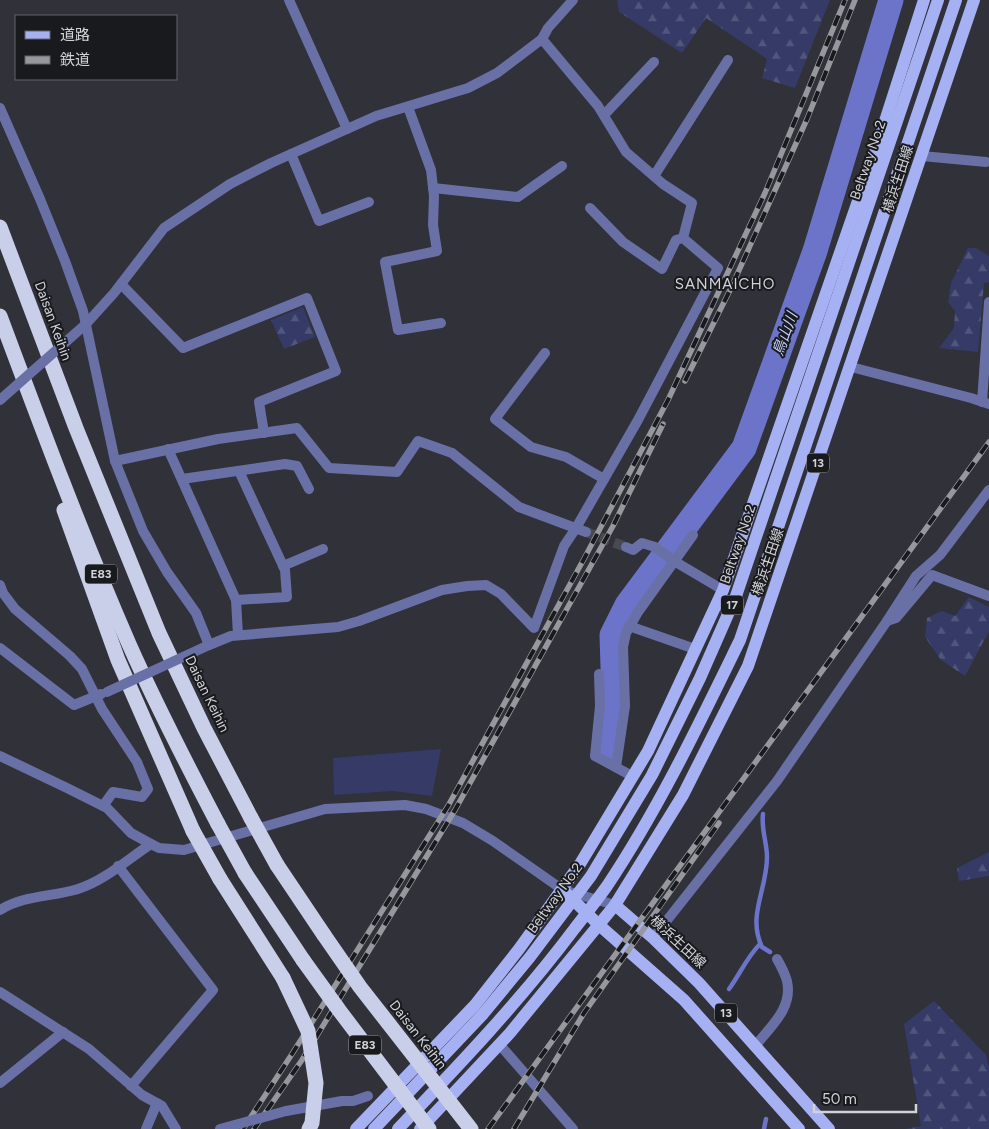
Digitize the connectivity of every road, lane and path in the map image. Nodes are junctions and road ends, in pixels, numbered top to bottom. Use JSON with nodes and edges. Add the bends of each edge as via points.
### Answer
{"nodes":[{"id":1,"x":288,"y":0,"type":"edge"},
{"id":2,"x":573,"y":0,"type":"edge"},
{"id":3,"x":924,"y":0,"type":"edge"},
{"id":4,"x":938,"y":0,"type":"edge"},
{"id":5,"x":956,"y":0,"type":"edge"},
{"id":6,"x":974,"y":0,"type":"edge"},
{"id":7,"x":542,"y":40,"type":"junction"},
{"id":8,"x":728,"y":60,"type":"dead end"},
{"id":9,"x":654,"y":62,"type":"dead end"},
{"id":10,"x":408,"y":107,"type":"junction"},
{"id":11,"x":0,"y":108,"type":"edge"},
{"id":12,"x":604,"y":116,"type":"junction"},
{"id":13,"x":347,"y":129,"type":"junction"},
{"id":14,"x":291,"y":154,"type":"junction"},
{"id":15,"x":922,"y":156,"type":"junction"},
{"id":16,"x":986,"y":162,"type":"dead end"},
{"id":17,"x":562,"y":166,"type":"dead end"},
{"id":18,"x":654,"y":176,"type":"junction"},
{"id":19,"x":433,"y":188,"type":"junction"},
{"id":20,"x":369,"y":202,"type":"dead end"},
{"id":21,"x":590,"y":208,"type":"dead end"},
{"id":22,"x":0,"y":226,"type":"edge"},
{"id":23,"x":682,"y":238,"type":"junction"},
{"id":24,"x":121,"y":284,"type":"junction"},
{"id":25,"x":989,"y":302,"type":"edge"},
{"id":26,"x":0,"y":316,"type":"edge"},
{"id":27,"x":441,"y":323,"type":"dead end"},
{"id":28,"x":86,"y":324,"type":"junction"},
{"id":29,"x":545,"y":353,"type":"dead end"},
{"id":30,"x":851,"y":367,"type":"junction"},
{"id":31,"x":0,"y":400,"type":"edge"},
{"id":32,"x":986,"y":403,"type":"edge"},
{"id":33,"x":264,"y":433,"type":"junction"},
{"id":34,"x":45,"y":436,"type":"junction"},
{"id":35,"x":168,"y":449,"type":"junction"},
{"id":36,"x":115,"y":461,"type":"junction"},
{"id":37,"x":239,"y":471,"type":"junction"},
{"id":38,"x":604,"y":479,"type":"junction"},
{"id":39,"x":182,"y":480,"type":"junction"},
{"id":40,"x":308,"y":490,"type":"dead end"},
{"id":41,"x":989,"y":490,"type":"edge"},
{"id":42,"x":581,"y":530,"type":"junction"},
{"id":43,"x":694,"y":535,"type":"dead end"},
{"id":44,"x":626,"y":547,"type":"tunnel mouth"},
{"id":45,"x":323,"y":549,"type":"dead end"},
{"id":46,"x":674,"y":561,"type":"junction"},
{"id":47,"x":283,"y":566,"type":"junction"},
{"id":48,"x":0,"y":585,"type":"edge"},
{"id":49,"x":723,"y":590,"type":"junction"},
{"id":50,"x":989,"y":596,"type":"edge"},
{"id":51,"x":236,"y":600,"type":"junction"},
{"id":52,"x":887,"y":621,"type":"junction"},
{"id":53,"x":630,"y":626,"type":"junction"},
{"id":54,"x":238,"y":635,"type":"junction"},
{"id":55,"x":209,"y":645,"type":"junction"},
{"id":56,"x":0,"y":648,"type":"edge"},
{"id":57,"x":695,"y":649,"type":"junction"},
{"id":58,"x":599,"y":674,"type":"dead end"},
{"id":59,"x":102,"y":694,"type":"junction"},
{"id":60,"x":0,"y":756,"type":"edge"},
{"id":61,"x":616,"y":767,"type":"junction"},
{"id":62,"x":632,"y":776,"type":"junction"},
{"id":63,"x":103,"y":806,"type":"junction"},
{"id":64,"x":151,"y":844,"type":"junction"},
{"id":65,"x":118,"y":866,"type":"junction"},
{"id":66,"x":563,"y":890,"type":"junction"},
{"id":67,"x":615,"y":905,"type":"junction"},
{"id":68,"x":0,"y":910,"type":"edge"},
{"id":69,"x":598,"y":925,"type":"junction"},
{"id":70,"x":653,"y":938,"type":"junction"},
{"id":71,"x":777,"y":959,"type":"dead end"},
{"id":72,"x":0,"y":992,"type":"edge"},
{"id":73,"x":63,"y":1032,"type":"junction"},
{"id":74,"x":500,"y":1045,"type":"junction"},
{"id":75,"x":756,"y":1045,"type":"junction"},
{"id":76,"x":0,"y":1083,"type":"edge"},
{"id":77,"x":130,"y":1086,"type":"junction"},
{"id":78,"x":368,"y":1096,"type":"dead end"},
{"id":79,"x":157,"y":1103,"type":"junction"},
{"id":80,"x":146,"y":1129,"type":"edge"},
{"id":81,"x":176,"y":1129,"type":"edge"},
{"id":82,"x":220,"y":1129,"type":"edge"},
{"id":83,"x":309,"y":1129,"type":"edge"},
{"id":84,"x":356,"y":1129,"type":"edge"},
{"id":85,"x":374,"y":1129,"type":"edge"},
{"id":86,"x":398,"y":1129,"type":"edge"},
{"id":87,"x":420,"y":1129,"type":"edge"},
{"id":88,"x":429,"y":1129,"type":"edge"},
{"id":89,"x":471,"y":1129,"type":"edge"},
{"id":90,"x":573,"y":1129,"type":"edge"},
{"id":91,"x":799,"y":1129,"type":"edge"},
{"id":92,"x":829,"y":1129,"type":"edge"}],
"edges":[{"from":1,"to":13,"type":"street"},
{"from":2,"to":7,"type":"street","via":[[548,28]]},
{"from":3,"to":49,"type":"main road","via":[[876,149]]},
{"from":4,"to":85,"type":"main road","name":"Beltway No.2","number":"17","bridge":true,"via":[[736,596],[652,775],[591,876],[530,957],[483,1014]]},
{"from":5,"to":86,"type":"main road","number":"17","bridge":true,"via":[[740,640],[697,728],[607,886],[545,968],[502,1018]]},
{"from":6,"to":15,"type":"main road","name":"横浜生田線","number":"13"},
{"from":7,"to":10,"type":"street","via":[[476,84]]},
{"from":7,"to":12,"type":"street"},
{"from":8,"to":18,"type":"street"},
{"from":9,"to":12,"type":"street"},
{"from":10,"to":13,"type":"street"},
{"from":10,"to":19,"type":"street"},
{"from":11,"to":28,"type":"street","via":[[65,260]]},
{"from":12,"to":18,"type":"street","via":[[626,152]]},
{"from":13,"to":14,"type":"street"},
{"from":14,"to":20,"type":"street","via":[[320,221]]},
{"from":14,"to":24,"type":"street","via":[[230,184],[164,228]]},
{"from":15,"to":16,"type":"street"},
{"from":15,"to":30,"type":"main road","name":"横浜生田線","number":"13"},
{"from":17,"to":19,"type":"street","via":[[518,197]]},
{"from":18,"to":23,"type":"street","via":[[692,203]]},
{"from":19,"to":27,"type":"street","via":[[437,251],[385,262],[398,330]]},
{"from":21,"to":23,"type":"street","via":[[623,242],[662,269],[676,240]]},
{"from":22,"to":89,"type":"highway","name":"Daisan Keihin","number":"E83","bridge":true,"via":[[76,428],[159,633],[204,728],[277,865],[360,987]]},
{"from":23,"to":38,"type":"street","via":[[718,268]]},
{"from":24,"to":28,"type":"street"},
{"from":24,"to":33,"type":"street","via":[[183,348],[307,298],[336,371],[259,402]]},
{"from":25,"to":32,"type":"street"},
{"from":26,"to":34,"type":"highway","number":"E83"},
{"from":28,"to":31,"type":"street","bridge":true},
{"from":28,"to":36,"type":"street"},
{"from":29,"to":38,"type":"street","via":[[495,419],[531,447],[566,457]]},
{"from":30,"to":32,"type":"street"},
{"from":30,"to":67,"type":"main road","name":"横浜生田線","number":"13","via":[[748,666],[683,795]]},
{"from":33,"to":35,"type":"street"},
{"from":33,"to":42,"type":"street","via":[[297,428],[329,468],[397,472],[418,441],[452,453],[520,507]]},
{"from":34,"to":83,"type":"highway","bridge":true,"via":[[58,493],[118,660],[193,831],[283,978],[308,1032],[316,1083]]},
{"from":34,"to":88,"type":"highway","number":"E83","bridge":true,"via":[[130,644],[171,732],[245,873],[303,960]]},
{"from":35,"to":36,"type":"street"},
{"from":35,"to":39,"type":"street"},
{"from":36,"to":55,"type":"street","via":[[144,531],[167,572],[196,613]]},
{"from":37,"to":39,"type":"street"},
{"from":37,"to":40,"type":"street","via":[[285,464],[297,466]]},
{"from":37,"to":47,"type":"street"},
{"from":38,"to":42,"type":"street"},
{"from":39,"to":51,"type":"street"},
{"from":41,"to":52,"type":"street","via":[[940,555],[916,576]]},
{"from":42,"to":54,"type":"street","via":[[564,546],[534,628],[501,594],[486,585],[442,590],[338,627]]},
{"from":43,"to":46,"type":"street"},
{"from":44,"to":46,"type":"street","via":[[633,550],[642,543],[656,547]]},
{"from":45,"to":47,"type":"street"},
{"from":46,"to":49,"type":"street"},
{"from":46,"to":53,"type":"street"},
{"from":47,"to":51,"type":"street","via":[[287,597]]},
{"from":48,"to":59,"type":"street","via":[[15,609],[70,656]]},
{"from":49,"to":57,"type":"main road"},
{"from":50,"to":52,"type":"street","via":[[932,575],[896,618]]},
{"from":51,"to":54,"type":"street"},
{"from":52,"to":70,"type":"street","via":[[777,781]]},
{"from":53,"to":57,"type":"street"},
{"from":53,"to":61,"type":"street","via":[[623,646],[625,706]]},
{"from":54,"to":55,"type":"street"},
{"from":55,"to":59,"type":"street","bridge":true},
{"from":56,"to":59,"type":"street","via":[[74,704]]},
{"from":57,"to":62,"type":"main road","via":[[648,751]]},
{"from":58,"to":61,"type":"street","via":[[600,706],[595,756]]},
{"from":59,"to":63,"type":"street","via":[[102,709],[137,762],[148,789],[142,797],[113,792]]},
{"from":60,"to":63,"type":"street"},
{"from":61,"to":62,"type":"street"},
{"from":62,"to":66,"type":"main road"},
{"from":63,"to":64,"type":"street","via":[[131,833]]},
{"from":64,"to":65,"type":"street"},
{"from":64,"to":66,"type":"street","via":[[159,848],[184,850],[325,809],[405,805],[463,823]]},
{"from":65,"to":68,"type":"street","via":[[79,888],[27,898]]},
{"from":65,"to":77,"type":"street","via":[[213,990]]},
{"from":66,"to":67,"type":"street"},
{"from":66,"to":69,"type":"main road","number":"13"},
{"from":66,"to":84,"type":"main road","via":[[475,1005]]},
{"from":67,"to":69,"type":"main road"},
{"from":67,"to":70,"type":"main road","name":"横浜生田線","number":"13"},
{"from":69,"to":74,"type":"main road"},
{"from":69,"to":91,"type":"main road","number":"13","via":[[684,1000]]},
{"from":70,"to":75,"type":"main road","name":"横浜生田線","number":"13"},
{"from":71,"to":75,"type":"street","via":[[787,980],[788,995],[783,1012]]},
{"from":72,"to":73,"type":"street"},
{"from":73,"to":76,"type":"street"},
{"from":73,"to":77,"type":"street","via":[[89,1049]]},
{"from":74,"to":87,"type":"main road"},
{"from":74,"to":90,"type":"street"},
{"from":75,"to":92,"type":"main road","name":"横浜生田線","number":"13"},
{"from":77,"to":79,"type":"street"},
{"from":78,"to":82,"type":"street","bridge":true},
{"from":79,"to":80,"type":"street"},
{"from":79,"to":81,"type":"street"}]}
